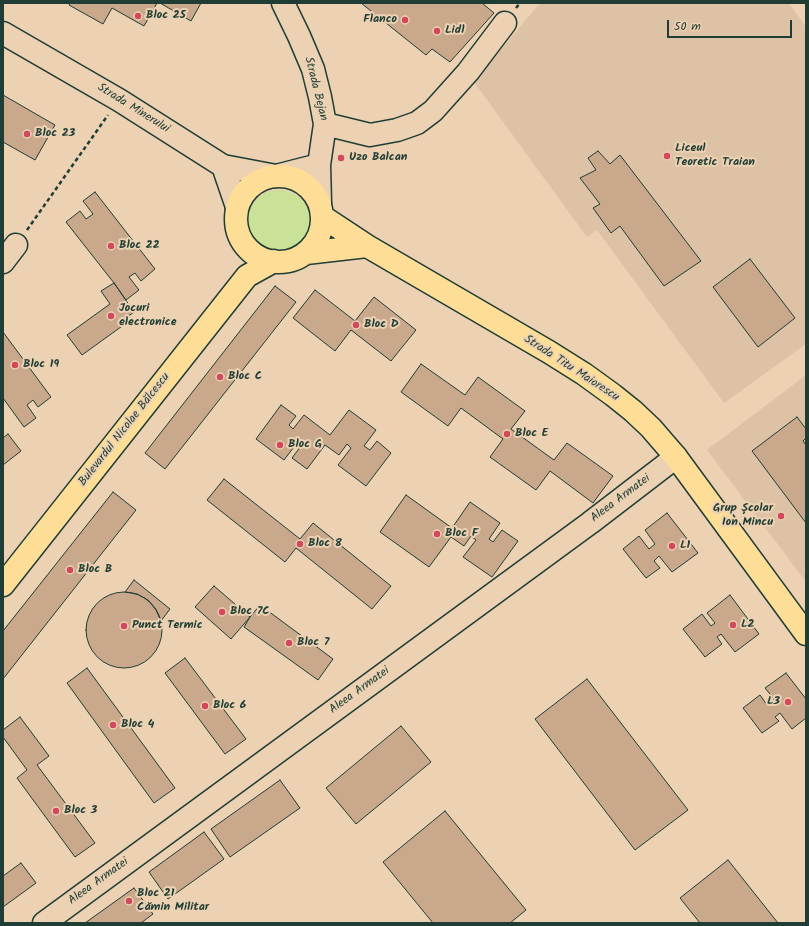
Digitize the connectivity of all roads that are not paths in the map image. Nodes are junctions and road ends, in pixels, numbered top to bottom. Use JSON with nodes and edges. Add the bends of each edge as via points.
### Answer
{"nodes":[{"id":1,"x":283,"y":3,"type":"edge"},
{"id":2,"x":504,"y":23,"type":"dead end"},
{"id":3,"x":3,"y":33,"type":"edge"},
{"id":4,"x":325,"y":124,"type":"junction"},
{"id":5,"x":319,"y":164,"type":"junction"},
{"id":6,"x":223,"y":166,"type":"junction"},
{"id":7,"x":276,"y":176,"type":"junction"},
{"id":8,"x":238,"y":207,"type":"junction"},
{"id":9,"x":321,"y":210,"type":"junction"},
{"id":10,"x":242,"y":240,"type":"junction"},
{"id":11,"x":367,"y":246,"type":"junction"},
{"id":12,"x":306,"y":252,"type":"junction"},
{"id":13,"x":274,"y":261,"type":"junction"},
{"id":14,"x":247,"y":276,"type":"junction"},
{"id":15,"x":676,"y":457,"type":"junction"},
{"id":16,"x":3,"y":585,"type":"edge"},
{"id":17,"x":806,"y":634,"type":"edge"},
{"id":18,"x":44,"y":923,"type":"edge"}],
"edges":[{"from":1,"to":4,"type":"street","name":"Strada Bejan","via":[[313,69]]},
{"from":2,"to":4,"type":"street","via":[[463,78],[433,111],[417,123],[370,135]]},
{"from":3,"to":6,"type":"street","name":"Strada Minerului","via":[[118,100]]},
{"from":4,"to":5,"type":"street","name":"Strada Bejan"},
{"from":5,"to":7,"type":"street"},
{"from":5,"to":9,"type":"street","name":"Strada Bejan"},
{"from":6,"to":7,"type":"street"},
{"from":6,"to":8,"type":"street"},
{"from":7,"to":8,"type":"main road","via":[[254,183],[244,194]]},
{"from":7,"to":9,"type":"main road","via":[[291,177],[306,184],[312,190]]},
{"from":8,"to":10,"type":"main road","via":[[236,224]]},
{"from":9,"to":11,"type":"main road"},
{"from":9,"to":12,"type":"main road","via":[[320,233]]},
{"from":10,"to":13,"type":"main road","via":[[252,253]]},
{"from":10,"to":14,"type":"main road"},
{"from":11,"to":12,"type":"main road"},
{"from":11,"to":15,"type":"main road","name":"Strada Titu Maiorescu","via":[[584,374],[633,411]]},
{"from":12,"to":13,"type":"main road","via":[[291,260]]},
{"from":13,"to":14,"type":"main road"},
{"from":14,"to":16,"type":"main road","name":"Bulevardul Nicolae Bălcescu"},
{"from":15,"to":17,"type":"main road","name":"Strada Titu Maiorescu"},
{"from":15,"to":18,"type":"street","name":"Aleea Armatei","via":[[590,523]]}]}
